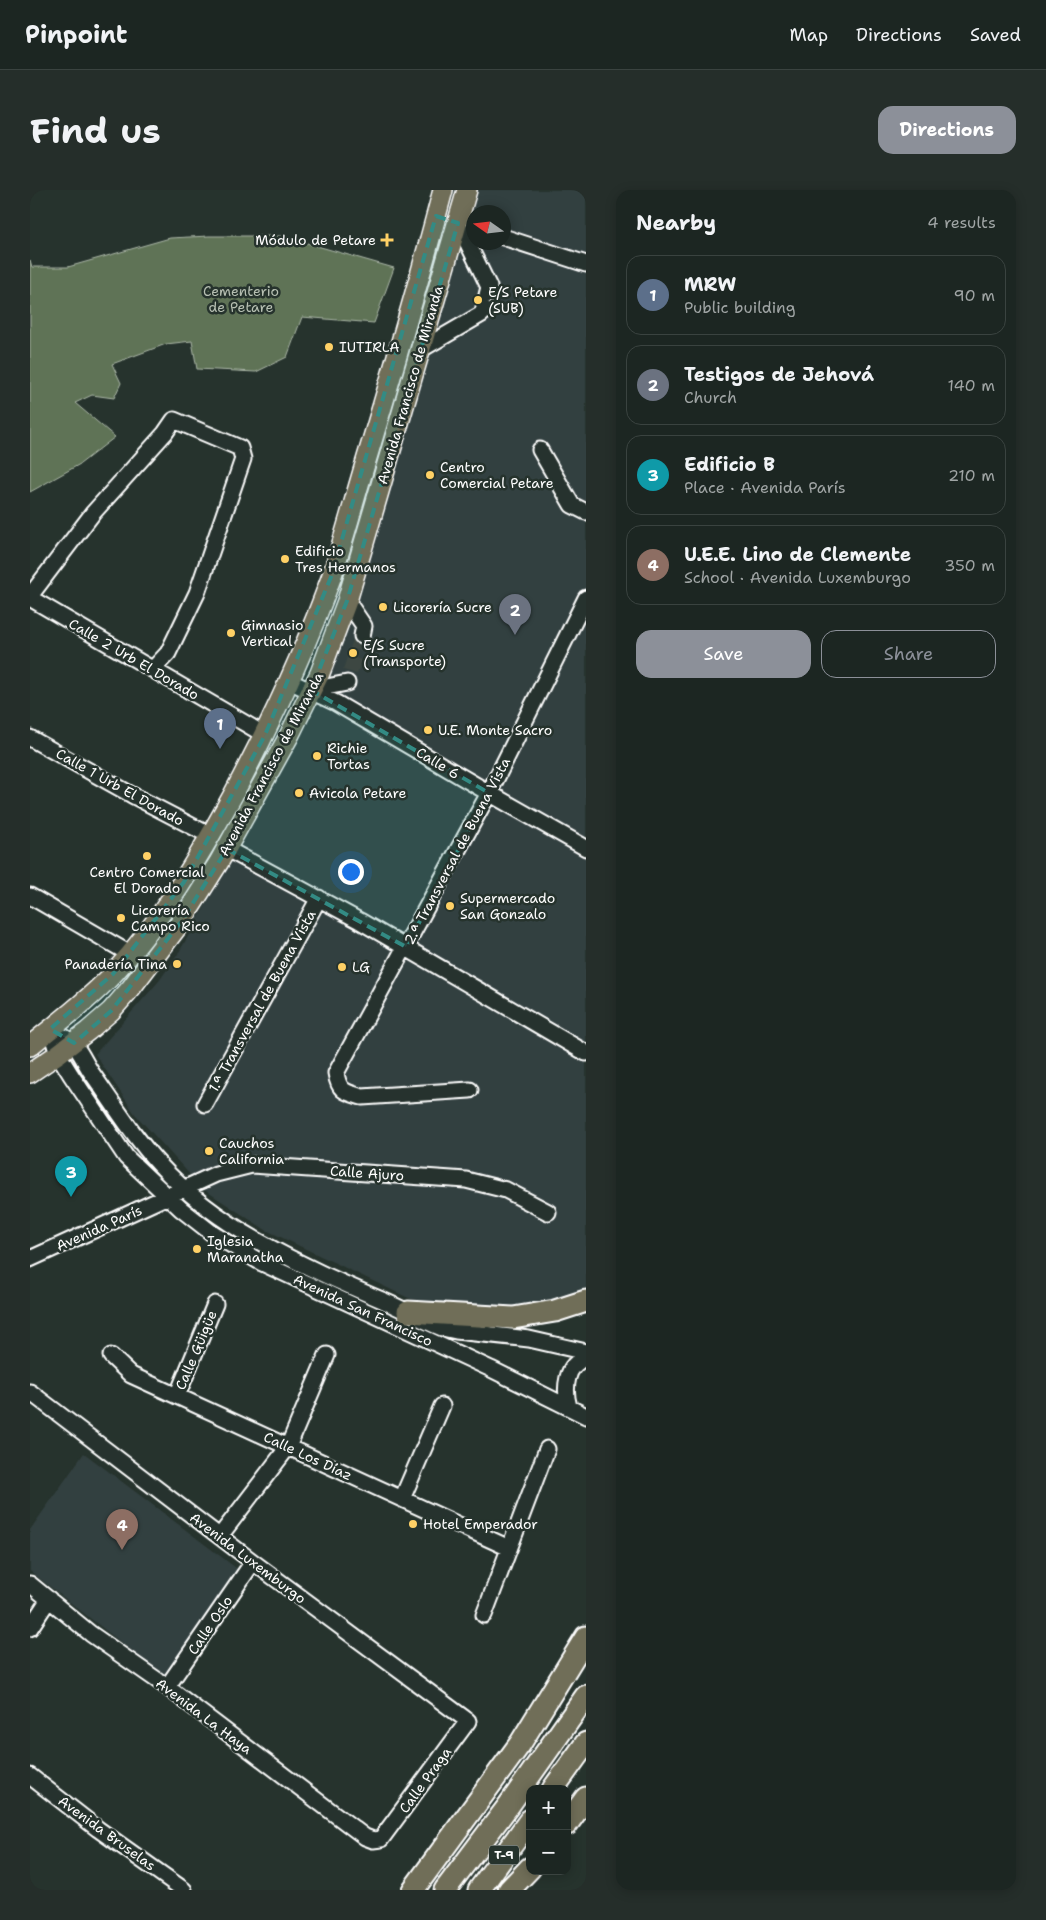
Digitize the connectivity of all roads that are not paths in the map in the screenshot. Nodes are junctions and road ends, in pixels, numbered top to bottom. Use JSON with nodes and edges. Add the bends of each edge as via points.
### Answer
{"nodes":[{"id":1,"x":443,"y":190,"type":"edge"},
{"id":2,"x":467,"y":190,"type":"edge"},
{"id":3,"x":467,"y":205,"type":"edge"},
{"id":4,"x":436,"y":216,"type":"junction"},
{"id":5,"x":466,"y":225,"type":"edge"},
{"id":6,"x":511,"y":239,"type":"edge"},
{"id":7,"x":475,"y":250,"type":"edge"},
{"id":8,"x":586,"y":264,"type":"edge"},
{"id":9,"x":420,"y":350,"type":"junction"},
{"id":10,"x":540,"y":450,"type":"dead end"},
{"id":11,"x":586,"y":512,"type":"edge"},
{"id":12,"x":30,"y":597,"type":"edge"},
{"id":13,"x":586,"y":598,"type":"edge"},
{"id":14,"x":347,"y":601,"type":"junction"},
{"id":15,"x":362,"y":636,"type":"tunnel mouth"},
{"id":16,"x":153,"y":669,"type":"junction"},
{"id":17,"x":289,"y":681,"type":"junction"},
{"id":18,"x":311,"y":690,"type":"junction"},
{"id":19,"x":336,"y":703,"type":"junction"},
{"id":20,"x":265,"y":735,"type":"junction"},
{"id":21,"x":30,"y":738,"type":"edge"},
{"id":22,"x":490,"y":793,"type":"junction"},
{"id":23,"x":211,"y":836,"type":"junction"},
{"id":24,"x":586,"y":848,"type":"edge"},
{"id":25,"x":226,"y":849,"type":"junction"},
{"id":26,"x":30,"y":896,"type":"edge"},
{"id":27,"x":319,"y":898,"type":"junction"},
{"id":28,"x":406,"y":947,"type":"junction"},
{"id":29,"x":130,"y":954,"type":"junction"},
{"id":30,"x":50,"y":1029,"type":"junction"},
{"id":31,"x":74,"y":1043,"type":"junction"},
{"id":32,"x":30,"y":1046,"type":"edge"},
{"id":33,"x":586,"y":1052,"type":"edge"},
{"id":34,"x":58,"y":1054,"type":"junction"},
{"id":35,"x":30,"y":1073,"type":"edge"},
{"id":36,"x":470,"y":1090,"type":"dead end"},
{"id":37,"x":205,"y":1104,"type":"dead end"},
{"id":38,"x":184,"y":1189,"type":"junction"},
{"id":39,"x":168,"y":1197,"type":"junction"},
{"id":40,"x":548,"y":1212,"type":"dead end"},
{"id":41,"x":30,"y":1259,"type":"edge"},
{"id":42,"x":586,"y":1300,"type":"edge"},
{"id":43,"x":215,"y":1304,"type":"dead end"},
{"id":44,"x":408,"y":1312,"type":"junction"},
{"id":45,"x":586,"y":1352,"type":"edge"},
{"id":46,"x":327,"y":1355,"type":"dead end"},
{"id":47,"x":111,"y":1356,"type":"dead end"},
{"id":48,"x":586,"y":1358,"type":"edge"},
{"id":49,"x":30,"y":1392,"type":"edge"},
{"id":50,"x":177,"y":1396,"type":"junction"},
{"id":51,"x":442,"y":1406,"type":"dead end"},
{"id":52,"x":569,"y":1407,"type":"junction"},
{"id":53,"x":586,"y":1416,"type":"edge"},
{"id":54,"x":288,"y":1447,"type":"junction"},
{"id":55,"x":548,"y":1449,"type":"dead end"},
{"id":56,"x":402,"y":1499,"type":"junction"},
{"id":57,"x":220,"y":1536,"type":"junction"},
{"id":58,"x":509,"y":1548,"type":"junction"},
{"id":59,"x":252,"y":1562,"type":"junction"},
{"id":60,"x":30,"y":1584,"type":"edge"},
{"id":61,"x":49,"y":1599,"type":"junction"},
{"id":62,"x":484,"y":1616,"type":"dead end"},
{"id":63,"x":30,"y":1628,"type":"edge"},
{"id":64,"x":586,"y":1637,"type":"edge"},
{"id":65,"x":167,"y":1687,"type":"junction"},
{"id":66,"x":586,"y":1696,"type":"edge"},
{"id":67,"x":468,"y":1721,"type":"joint"},
{"id":68,"x":586,"y":1743,"type":"edge"},
{"id":69,"x":30,"y":1776,"type":"edge"},
{"id":70,"x":555,"y":1785,"type":"edge"},
{"id":71,"x":586,"y":1798,"type":"edge"},
{"id":72,"x":571,"y":1819,"type":"edge"},
{"id":73,"x":526,"y":1825,"type":"edge"},
{"id":74,"x":381,"y":1839,"type":"joint"},
{"id":75,"x":526,"y":1872,"type":"edge"},
{"id":76,"x":184,"y":1890,"type":"edge"},
{"id":77,"x":414,"y":1890,"type":"edge"},
{"id":78,"x":445,"y":1890,"type":"edge"},
{"id":79,"x":479,"y":1890,"type":"edge"},
{"id":80,"x":509,"y":1890,"type":"edge"}],
"edges":[{"from":1,"to":4,"type":"main road","name":"Avenida Francisco de Miranda"},
{"from":2,"to":3,"type":"main road","name":"Avenida Francisco de Miranda"},
{"from":4,"to":5,"type":"street"},
{"from":4,"to":17,"type":"main road","name":"Avenida Francisco de Miranda","via":[[331,577]]},
{"from":5,"to":9,"type":"main road","name":"Avenida Francisco de Miranda"},
{"from":6,"to":8,"type":"street"},
{"from":7,"to":9,"type":"street","via":[[489,287],[482,314]]},
{"from":9,"to":14,"type":"main road","name":"Avenida Francisco de Miranda"},
{"from":10,"to":11,"type":"street","via":[[572,504]]},
{"from":12,"to":16,"type":"street","name":"Calle 2 Urb El Dorado"},
{"from":12,"to":16,"type":"street","via":[[93,513],[174,420],[240,448],[243,459],[197,593],[168,653]]},
{"from":13,"to":22,"type":"street","name":"2.ª Transversal de Buena Vista"},
{"from":14,"to":15,"type":"street","via":[[364,626]]},
{"from":14,"to":18,"type":"main road","name":"Avenida Francisco de Miranda"},
{"from":16,"to":20,"type":"street","name":"Calle 2 Urb El Dorado"},
{"from":17,"to":18,"type":"street","name":"Calle 6"},
{"from":17,"to":20,"type":"main road","name":"Avenida Francisco de Miranda"},
{"from":18,"to":19,"type":"street","name":"Calle 6"},
{"from":18,"to":19,"type":"street","via":[[348,678]]},
{"from":18,"to":25,"type":"main road","name":"Avenida Francisco de Miranda"},
{"from":19,"to":22,"type":"street","name":"Calle 6"},
{"from":20,"to":23,"type":"main road","name":"Avenida Francisco de Miranda"},
{"from":21,"to":23,"type":"street","name":"Calle 1 Urb El Dorado"},
{"from":22,"to":24,"type":"street","name":"Calle 6"},
{"from":22,"to":28,"type":"street","name":"2.ª Transversal de Buena Vista"},
{"from":23,"to":29,"type":"main road","name":"Avenida Francisco de Miranda","via":[[184,882]]},
{"from":25,"to":27,"type":"street"},
{"from":25,"to":31,"type":"main road","name":"Avenida Francisco de Miranda","via":[[181,922],[131,988],[111,1011]]},
{"from":26,"to":29,"type":"street"},
{"from":27,"to":28,"type":"street"},
{"from":27,"to":37,"type":"street","name":"1.ª Transversal de Buena Vista"},
{"from":28,"to":33,"type":"street"},
{"from":28,"to":36,"type":"street","name":"2.ª Transversal de Buena Vista","via":[[336,1073],[338,1085],[345,1092],[362,1096]]},
{"from":29,"to":30,"type":"main road","name":"Avenida Francisco de Miranda","via":[[74,1012]]},
{"from":30,"to":31,"type":"street"},
{"from":30,"to":32,"type":"main road","name":"Avenida Francisco de Miranda"},
{"from":30,"to":34,"type":"street","name":"Avenida San Francisco"},
{"from":31,"to":34,"type":"main road","name":"Avenida Francisco de Miranda"},
{"from":31,"to":38,"type":"street","name":"Avenida San Francisco","via":[[135,1134]]},
{"from":34,"to":35,"type":"main road","name":"Avenida Francisco de Miranda"},
{"from":34,"to":39,"type":"street","name":"Avenida San Francisco","via":[[126,1158]]},
{"from":38,"to":39,"type":"street","name":"Calle Ajuro"},
{"from":38,"to":40,"type":"street","name":"Calle Ajuro","via":[[216,1174],[252,1165],[466,1180],[506,1190]]},
{"from":38,"to":44,"type":"street","name":"Avenida San Francisco","via":[[260,1243]]},
{"from":39,"to":41,"type":"street","name":"Avenida París"},
{"from":39,"to":52,"type":"street","name":"Avenida San Francisco","via":[[213,1234],[262,1263]]},
{"from":42,"to":44,"type":"highway","via":[[555,1312],[513,1318]]},
{"from":43,"to":50,"type":"street","name":"Calle Güigüe"},
{"from":44,"to":45,"type":"street","name":"Avenida San Francisco","via":[[442,1328],[529,1339]]},
{"from":46,"to":54,"type":"street"},
{"from":47,"to":50,"type":"street","name":"Calle Los Díaz","via":[[131,1375]]},
{"from":48,"to":52,"type":"street","via":[[568,1376],[565,1386]]},
{"from":49,"to":57,"type":"street","name":"Avenida Luxemburgo"},
{"from":50,"to":54,"type":"street","name":"Calle Los Díaz"},
{"from":51,"to":56,"type":"street"},
{"from":52,"to":53,"type":"street","name":"Avenida San Francisco"},
{"from":54,"to":56,"type":"street","name":"Calle Los Díaz"},
{"from":54,"to":57,"type":"street"},
{"from":55,"to":58,"type":"street"},
{"from":56,"to":58,"type":"street","name":"Calle Los Díaz"},
{"from":57,"to":59,"type":"street","name":"Avenida Luxemburgo"},
{"from":58,"to":62,"type":"street"},
{"from":59,"to":65,"type":"street","name":"Calle Oslo"},
{"from":59,"to":67,"type":"street","name":"Avenida Luxemburgo"},
{"from":60,"to":61,"type":"street","name":"Avenida La Haya"},
{"from":61,"to":63,"type":"street"},
{"from":61,"to":65,"type":"street","name":"Avenida La Haya","via":[[91,1634]]},
{"from":64,"to":77,"type":"highway","via":[[520,1744]]},
{"from":65,"to":74,"type":"street","name":"Avenida La Haya","via":[[365,1837]]},
{"from":66,"to":78,"type":"highway","number":"T-9"},
{"from":67,"to":74,"type":"street","name":"Calle Praga"},
{"from":68,"to":70,"type":"highway"},
{"from":69,"to":76,"type":"street","name":"Avenida Bruselas"},
{"from":71,"to":72,"type":"highway"},
{"from":73,"to":79,"type":"highway","number":"T-9"},
{"from":75,"to":80,"type":"highway"}]}
